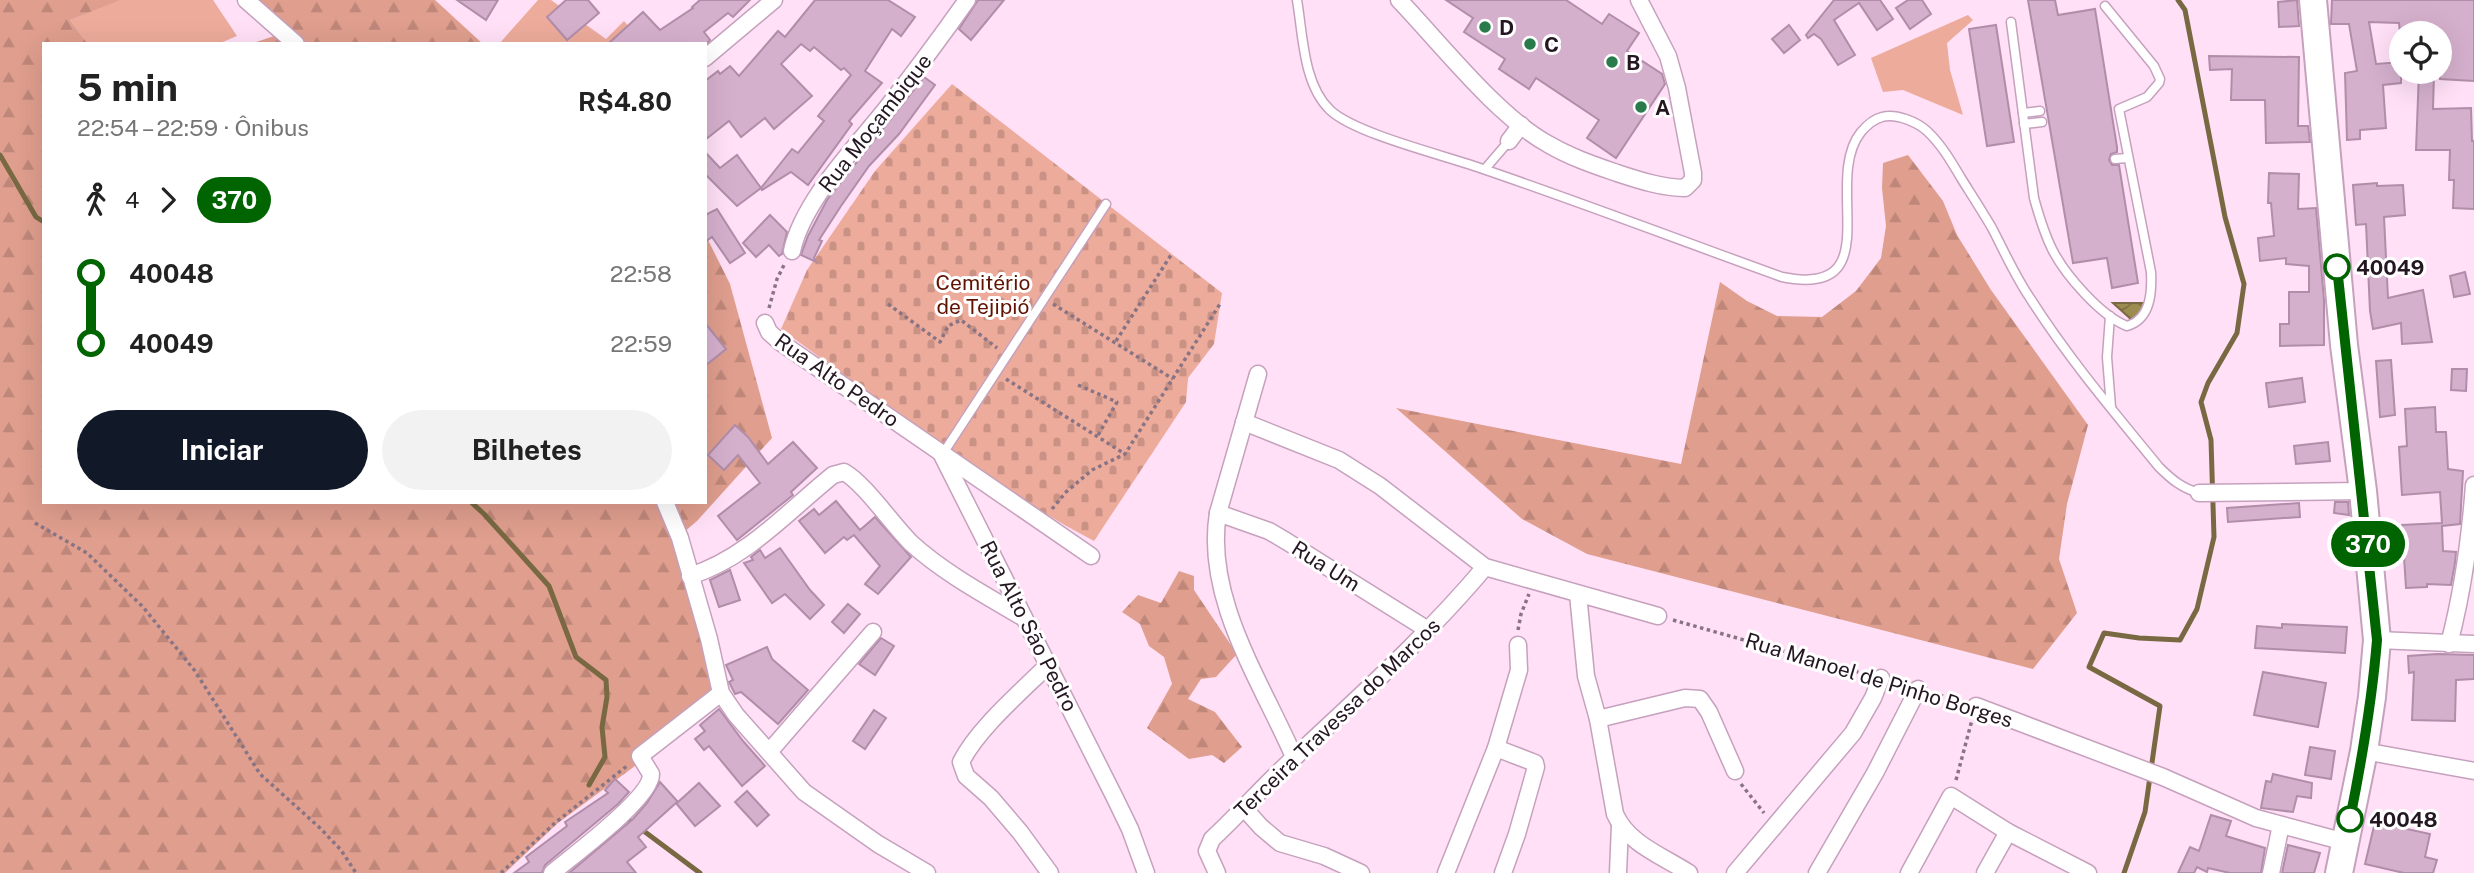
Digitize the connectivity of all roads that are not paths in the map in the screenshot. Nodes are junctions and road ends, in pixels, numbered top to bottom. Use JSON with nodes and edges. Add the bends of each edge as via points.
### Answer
{"nodes":[{"id":1,"x":246,"y":0,"type":"edge"},
{"id":2,"x":774,"y":0,"type":"edge"},
{"id":3,"x":967,"y":0,"type":"edge"},
{"id":4,"x":1297,"y":0,"type":"edge"},
{"id":5,"x":1399,"y":0,"type":"edge"},
{"id":6,"x":1639,"y":0,"type":"edge"},
{"id":7,"x":2313,"y":0,"type":"edge"},
{"id":8,"x":2105,"y":6,"type":"dead end"},
{"id":9,"x":2011,"y":22,"type":"dead end"},
{"id":10,"x":294,"y":42,"type":"edge"},
{"id":11,"x":707,"y":56,"type":"edge"},
{"id":12,"x":2040,"y":111,"type":"dead end"},
{"id":13,"x":2023,"y":113,"type":"junction"},
{"id":14,"x":2042,"y":122,"type":"dead end"},
{"id":15,"x":2024,"y":124,"type":"junction"},
{"id":16,"x":1521,"y":125,"type":"junction"},
{"id":17,"x":1509,"y":141,"type":"joint"},
{"id":18,"x":2127,"y":158,"type":"junction"},
{"id":19,"x":2115,"y":159,"type":"dead end"},
{"id":20,"x":1485,"y":169,"type":"junction"},
{"id":21,"x":1106,"y":204,"type":"dead end"},
{"id":22,"x":792,"y":251,"type":"road end"},
{"id":23,"x":2110,"y":316,"type":"junction"},
{"id":24,"x":765,"y":323,"type":"road end"},
{"id":25,"x":1258,"y":374,"type":"dead end"},
{"id":26,"x":2111,"y":409,"type":"junction"},
{"id":27,"x":1244,"y":422,"type":"junction"},
{"id":28,"x":942,"y":455,"type":"junction"},
{"id":29,"x":2474,"y":485,"type":"edge"},
{"id":30,"x":2363,"y":491,"type":"junction"},
{"id":31,"x":2199,"y":493,"type":"joint"},
{"id":32,"x":666,"y":504,"type":"edge"},
{"id":33,"x":1218,"y":513,"type":"junction"},
{"id":34,"x":1091,"y":556,"type":"dead end"},
{"id":35,"x":1485,"y":567,"type":"junction"},
{"id":36,"x":690,"y":576,"type":"junction"},
{"id":37,"x":1578,"y":594,"type":"junction"},
{"id":38,"x":1658,"y":616,"type":"road end"},
{"id":39,"x":1024,"y":618,"type":"junction"},
{"id":40,"x":1428,"y":630,"type":"junction"},
{"id":41,"x":873,"y":632,"type":"dead end"},
{"id":42,"x":2377,"y":640,"type":"junction"},
{"id":43,"x":2449,"y":644,"type":"junction"},
{"id":44,"x":2474,"y":644,"type":"edge"},
{"id":45,"x":1518,"y":645,"type":"road end"},
{"id":46,"x":1049,"y":664,"type":"junction"},
{"id":47,"x":1881,"y":678,"type":"road end"},
{"id":48,"x":1918,"y":689,"type":"road end"},
{"id":49,"x":721,"y":693,"type":"junction"},
{"id":50,"x":1976,"y":706,"type":"road end"},
{"id":51,"x":1598,"y":719,"type":"junction"},
{"id":52,"x":1496,"y":748,"type":"junction"},
{"id":53,"x":2364,"y":751,"type":"junction"},
{"id":54,"x":769,"y":752,"type":"junction"},
{"id":55,"x":1294,"y":757,"type":"junction"},
{"id":56,"x":1735,"y":771,"type":"road end"},
{"id":57,"x":2474,"y":771,"type":"edge"},
{"id":58,"x":1244,"y":808,"type":"junction"},
{"id":59,"x":1620,"y":825,"type":"junction"},
{"id":60,"x":2281,"y":825,"type":"junction"},
{"id":61,"x":2008,"y":832,"type":"junction"},
{"id":62,"x":2345,"y":842,"type":"junction"},
{"id":63,"x":552,"y":873,"type":"edge"},
{"id":64,"x":927,"y":873,"type":"edge"},
{"id":65,"x":1050,"y":873,"type":"edge"},
{"id":66,"x":1146,"y":873,"type":"edge"},
{"id":67,"x":1217,"y":873,"type":"edge"},
{"id":68,"x":1361,"y":873,"type":"edge"},
{"id":69,"x":1446,"y":873,"type":"edge"},
{"id":70,"x":1503,"y":873,"type":"edge"},
{"id":71,"x":1618,"y":873,"type":"edge"},
{"id":72,"x":1689,"y":873,"type":"edge"},
{"id":73,"x":1735,"y":873,"type":"edge"},
{"id":74,"x":1817,"y":873,"type":"edge"},
{"id":75,"x":1909,"y":873,"type":"edge"},
{"id":76,"x":1985,"y":873,"type":"edge"},
{"id":77,"x":2088,"y":873,"type":"edge"},
{"id":78,"x":2271,"y":873,"type":"edge"},
{"id":79,"x":2339,"y":873,"type":"edge"}],
"edges":[{"from":1,"to":10,"type":"street"},
{"from":2,"to":11,"type":"street"},
{"from":3,"to":22,"type":"street","name":"Rua Moçambique","via":[[818,197],[799,225]]},
{"from":4,"to":20,"type":"lane","via":[[1315,88],[1330,110],[1351,124]]},
{"from":5,"to":16,"type":"street"},
{"from":6,"to":16,"type":"street","via":[[1668,57],[1677,88],[1692,164],[1690,186],[1677,188],[1627,177],[1582,161]]},
{"from":7,"to":30,"type":"main road","via":[[2344,345]]},
{"from":8,"to":18,"type":"lane","via":[[2154,65],[2160,79],[2147,97],[2119,109]]},
{"from":9,"to":13,"type":"lane"},
{"from":12,"to":13,"type":"lane"},
{"from":13,"to":15,"type":"lane"},
{"from":14,"to":15,"type":"lane"},
{"from":15,"to":23,"type":"lane","via":[[2034,198],[2053,251],[2072,279]]},
{"from":16,"to":17,"type":"street"},
{"from":17,"to":20,"type":"lane"},
{"from":18,"to":19,"type":"lane"},
{"from":18,"to":23,"type":"lane","via":[[2152,287],[2149,303],[2134,324],[2127,326]]},
{"from":20,"to":26,"type":"lane","via":[[1782,277],[1821,280],[1836,272],[1844,256],[1852,143],[1867,124],[1884,116],[1905,118],[1925,129],[1944,150],[2028,296]]},
{"from":21,"to":28,"type":"lane"},
{"from":23,"to":26,"type":"lane"},
{"from":24,"to":28,"type":"street","name":"Rua Alto Pedro","via":[[780,342]]},
{"from":25,"to":27,"type":"street"},
{"from":26,"to":31,"type":"lane","via":[[2174,482]]},
{"from":27,"to":33,"type":"street"},
{"from":27,"to":35,"type":"street","via":[[1339,460]]},
{"from":28,"to":34,"type":"street"},
{"from":28,"to":39,"type":"street","name":"Rua Alto São Pedro"},
{"from":29,"to":43,"type":"street","via":[[2466,567]]},
{"from":30,"to":31,"type":"street"},
{"from":30,"to":42,"type":"main road"},
{"from":32,"to":36,"type":"street"},
{"from":33,"to":40,"type":"street","name":"Rua Um","via":[[1278,536]]},
{"from":33,"to":55,"type":"street","via":[[1219,578],[1229,615]]},
{"from":35,"to":37,"type":"street"},
{"from":35,"to":40,"type":"street","name":"Terceira Travessa do Marcos"},
{"from":36,"to":39,"type":"street","via":[[738,554],[832,475],[844,472],[930,559]]},
{"from":36,"to":49,"type":"street"},
{"from":37,"to":38,"type":"street"},
{"from":37,"to":51,"type":"street","via":[[1586,676]]},
{"from":39,"to":46,"type":"street","name":"Rua Alto São Pedro"},
{"from":40,"to":55,"type":"street","name":"Terceira Travessa do Marcos"},
{"from":41,"to":54,"type":"street"},
{"from":42,"to":43,"type":"street"},
{"from":42,"to":53,"type":"main road"},
{"from":43,"to":44,"type":"street"},
{"from":45,"to":52,"type":"street","via":[[1519,670]]},
{"from":46,"to":65,"type":"street","via":[[972,744],[961,762],[966,776],[991,798]]},
{"from":46,"to":66,"type":"street","name":"Rua Alto São Pedro","via":[[1130,829]]},
{"from":47,"to":73,"type":"street","via":[[1853,733]]},
{"from":48,"to":74,"type":"street"},
{"from":49,"to":54,"type":"street"},
{"from":49,"to":63,"type":"street","via":[[640,756],[651,774],[648,787]]},
{"from":50,"to":60,"type":"street","name":"Rua Manoel de Pinho Borges"},
{"from":51,"to":56,"type":"street","via":[[1693,697],[1705,704]]},
{"from":51,"to":59,"type":"street"},
{"from":52,"to":69,"type":"street"},
{"from":52,"to":70,"type":"street","via":[[1528,759],[1536,767]]},
{"from":53,"to":57,"type":"street"},
{"from":53,"to":62,"type":"main road"},
{"from":54,"to":64,"type":"street","via":[[804,792]]},
{"from":55,"to":58,"type":"street","name":"Terceira Travessa do Marcos"},
{"from":58,"to":67,"type":"street","name":"Terceira Travessa do Marcos","via":[[1208,847]]},
{"from":58,"to":68,"type":"street","via":[[1280,843]]},
{"from":59,"to":71,"type":"street"},
{"from":59,"to":72,"type":"street","via":[[1636,841]]},
{"from":60,"to":62,"type":"street","name":"Rua Manoel de Pinho Borges"},
{"from":60,"to":78,"type":"street"},
{"from":61,"to":75,"type":"street","via":[[1951,796]]},
{"from":61,"to":76,"type":"street"},
{"from":61,"to":77,"type":"street"},
{"from":62,"to":79,"type":"main road"}]}
